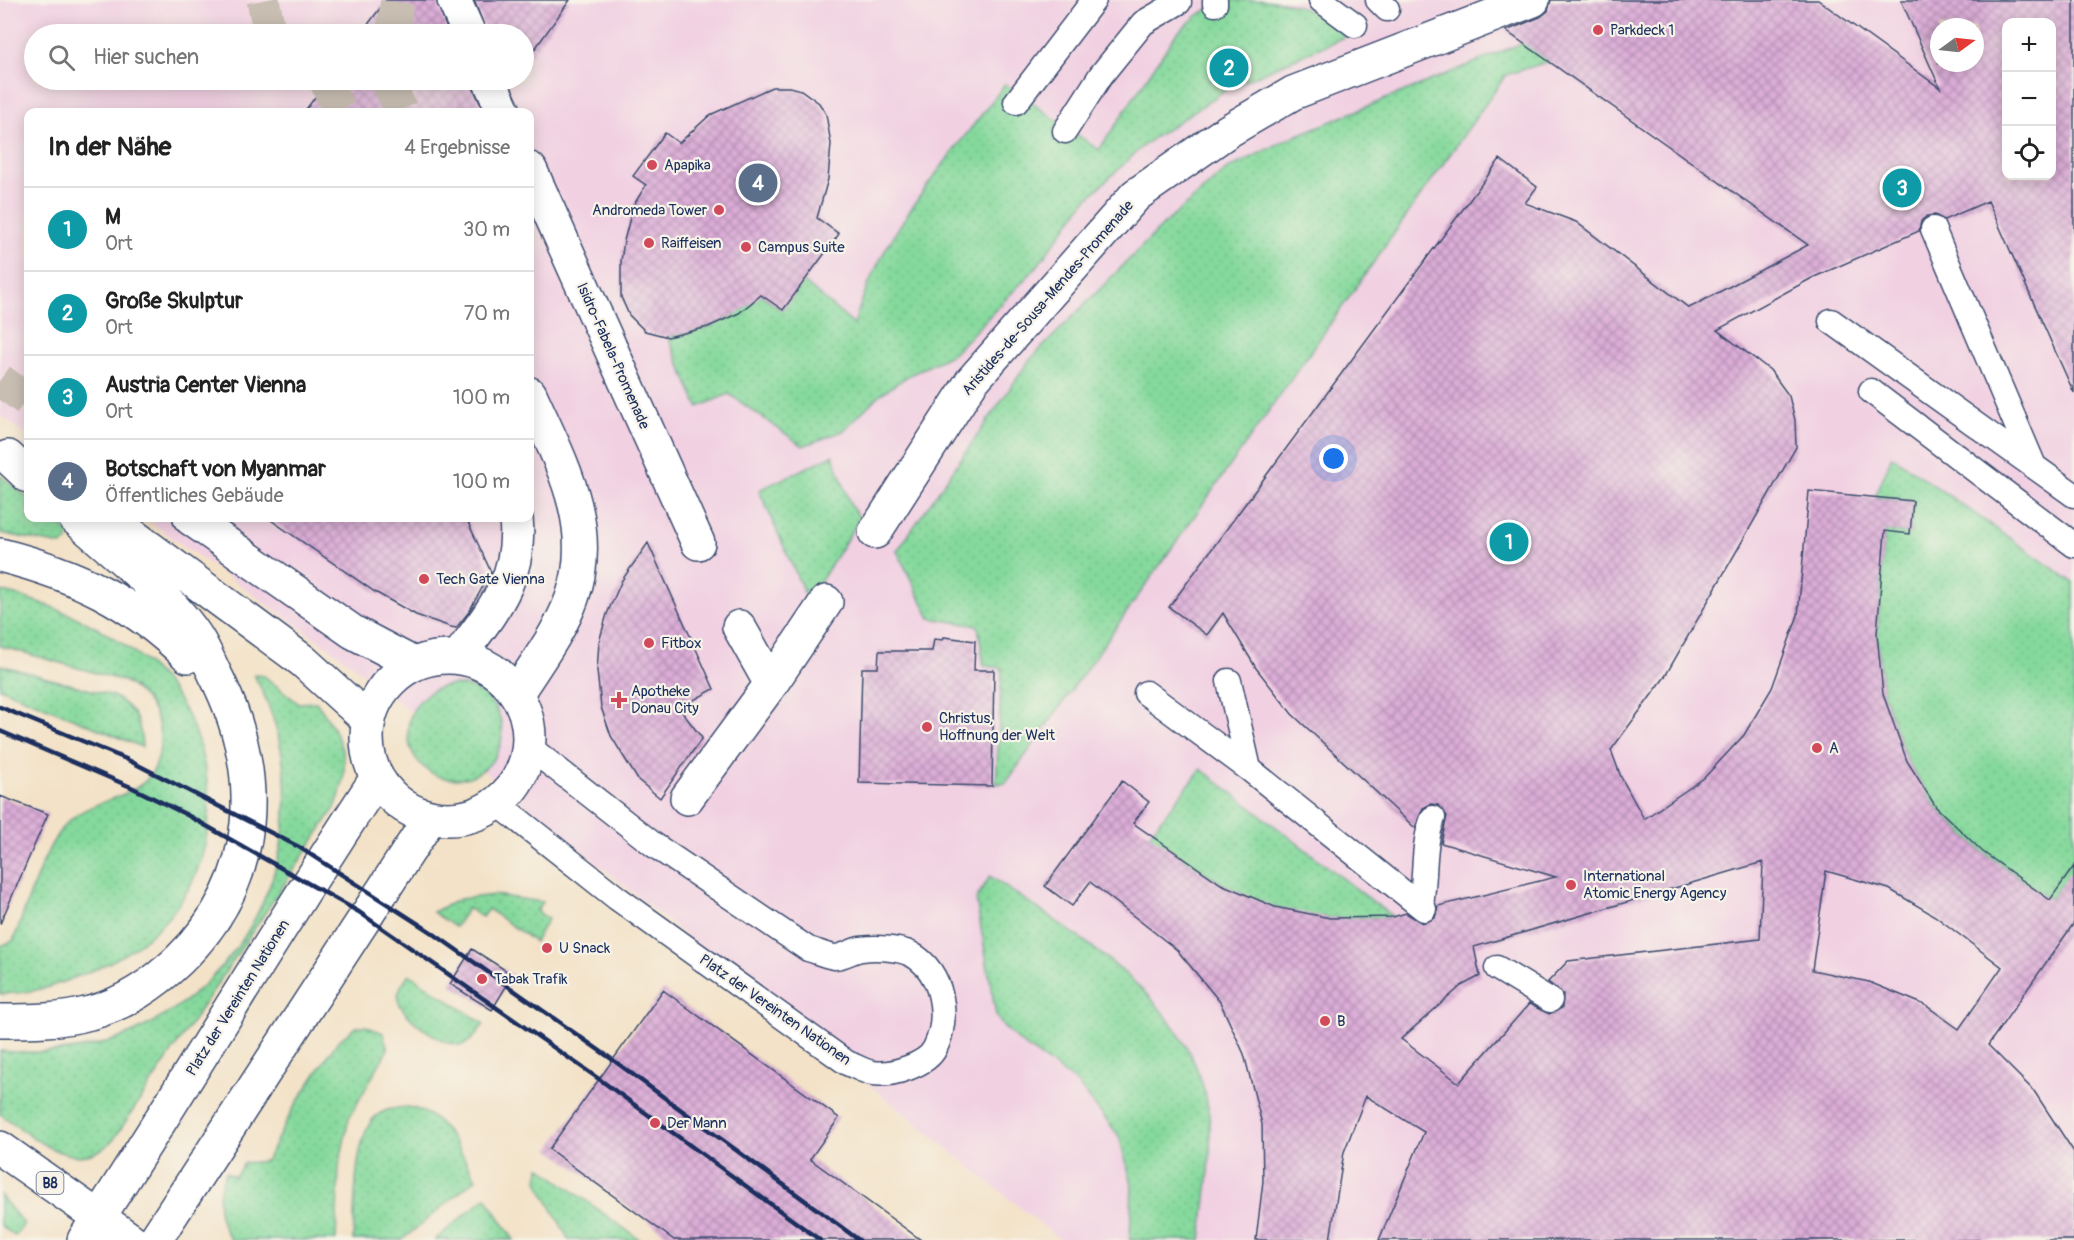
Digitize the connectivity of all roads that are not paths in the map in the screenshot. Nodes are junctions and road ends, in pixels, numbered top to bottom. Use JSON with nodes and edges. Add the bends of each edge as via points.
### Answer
{"nodes":[{"id":1,"x":454,"y":0,"type":"edge"},
{"id":2,"x":1094,"y":0,"type":"edge"},
{"id":3,"x":1322,"y":0,"type":"edge"},
{"id":4,"x":1533,"y":0,"type":"edge"},
{"id":5,"x":1179,"y":2,"type":"dead end"},
{"id":6,"x":465,"y":24,"type":"edge"},
{"id":7,"x":1355,"y":25,"type":"dead end"},
{"id":8,"x":494,"y":90,"type":"edge"},
{"id":9,"x":1016,"y":102,"type":"dead end"},
{"id":10,"x":502,"y":108,"type":"edge"},
{"id":11,"x":1065,"y":131,"type":"dead end"},
{"id":12,"x":534,"y":178,"type":"edge"},
{"id":13,"x":1933,"y":229,"type":"dead end"},
{"id":14,"x":1831,"y":321,"type":"dead end"},
{"id":15,"x":1871,"y":391,"type":"dead end"},
{"id":16,"x":534,"y":403,"type":"edge"},
{"id":17,"x":2035,"y":467,"type":"junction"},
{"id":18,"x":2074,"y":495,"type":"edge"},
{"id":19,"x":79,"y":522,"type":"edge"},
{"id":20,"x":114,"y":522,"type":"edge"},
{"id":21,"x":196,"y":522,"type":"edge"},
{"id":22,"x":516,"y":522,"type":"edge"},
{"id":23,"x":874,"y":532,"type":"dead end"},
{"id":24,"x":698,"y":543,"type":"dead end"},
{"id":25,"x":2074,"y":546,"type":"edge"},
{"id":26,"x":0,"y":555,"type":"edge"},
{"id":27,"x":826,"y":602,"type":"dead end"},
{"id":28,"x":739,"y":627,"type":"dead end"},
{"id":29,"x":459,"y":656,"type":"junction"},
{"id":30,"x":412,"y":663,"type":"junction"},
{"id":31,"x":1229,"y":681,"type":"dead end"},
{"id":32,"x":771,"y":684,"type":"junction"},
{"id":33,"x":223,"y":690,"type":"junction"},
{"id":34,"x":517,"y":693,"type":"junction"},
{"id":35,"x":1146,"y":693,"type":"dead end"},
{"id":36,"x":368,"y":720,"type":"junction"},
{"id":37,"x":529,"y":747,"type":"junction"},
{"id":38,"x":1249,"y":769,"type":"junction"},
{"id":39,"x":377,"y":778,"type":"junction"},
{"id":40,"x":687,"y":798,"type":"dead end"},
{"id":41,"x":497,"y":803,"type":"junction"},
{"id":42,"x":430,"y":818,"type":"junction"},
{"id":43,"x":1432,"y":818,"type":"dead end"},
{"id":44,"x":1497,"y":968,"type":"dead end"},
{"id":45,"x":1550,"y":1000,"type":"dead end"},
{"id":46,"x":0,"y":1021,"type":"edge"},
{"id":47,"x":0,"y":1148,"type":"edge"},
{"id":48,"x":92,"y":1229,"type":"edge"},
{"id":49,"x":131,"y":1240,"type":"edge"},
{"id":50,"x":155,"y":1240,"type":"edge"}],
"edges":[{"from":1,"to":6,"type":"main road"},
{"from":2,"to":9,"type":"lane"},
{"from":3,"to":7,"type":"lane"},
{"from":4,"to":23,"type":"main road","name":"Aristides-de-Sousa-Mendes-Promenade","via":[[1293,93],[1228,131],[1136,195],[972,381]]},
{"from":5,"to":11,"type":"lane","via":[[1143,23],[1101,75]]},
{"from":8,"to":10,"type":"main road"},
{"from":12,"to":24,"type":"main road","name":"Isidro-Fabela-Promenade"},
{"from":13,"to":17,"type":"lane"},
{"from":14,"to":17,"type":"lane"},
{"from":15,"to":25,"type":"lane"},
{"from":16,"to":34,"type":"main road","via":[[571,486],[579,516],[579,572],[560,623]]},
{"from":17,"to":18,"type":"lane"},
{"from":19,"to":33,"type":"main road","via":[[155,590],[195,635]]},
{"from":20,"to":36,"type":"main road","via":[[303,661]]},
{"from":21,"to":30,"type":"main road","via":[[353,632]]},
{"from":22,"to":29,"type":"main road","via":[[516,558],[510,577],[501,597]]},
{"from":26,"to":33,"type":"main road","via":[[58,573],[122,602],[160,629]]},
{"from":27,"to":32,"type":"main road"},
{"from":28,"to":32,"type":"main road"},
{"from":29,"to":30,"type":"main road"},
{"from":29,"to":34,"type":"main road","via":[[494,670]]},
{"from":30,"to":36,"type":"main road","via":[[385,685]]},
{"from":31,"to":38,"type":"lane"},
{"from":32,"to":40,"type":"main road"},
{"from":33,"to":46,"type":"main road","via":[[240,732],[248,780],[249,822],[239,869],[219,912],[196,943],[168,970],[131,996],[91,1013],[44,1021]]},
{"from":34,"to":37,"type":"main road","via":[[528,719]]},
{"from":35,"to":38,"type":"lane"},
{"from":36,"to":39,"type":"main road","via":[[367,748]]},
{"from":37,"to":41,"type":"main road","via":[[524,767],[510,792]]},
{"from":37,"to":41,"type":"lane","name":"Platz der Vereinten Nationen","via":[[654,845],[808,949],[836,957],[861,949],[892,949],[912,955],[935,974],[941,999],[942,1024],[934,1050],[912,1067],[894,1072],[873,1073],[847,1063],[617,898]]},
{"from":38,"to":43,"type":"lane","via":[[1423,907]]},
{"from":39,"to":42,"type":"main road","via":[[402,805]]},
{"from":39,"to":48,"type":"main road","name":"Platz der Vereinten Nationen"},
{"from":41,"to":42,"type":"main road","via":[[459,819]]},
{"from":42,"to":50,"type":"main road"},
{"from":44,"to":45,"type":"lane"},
{"from":47,"to":48,"type":"main road","number":"B8"},
{"from":48,"to":49,"type":"main road","number":"B8"}]}
